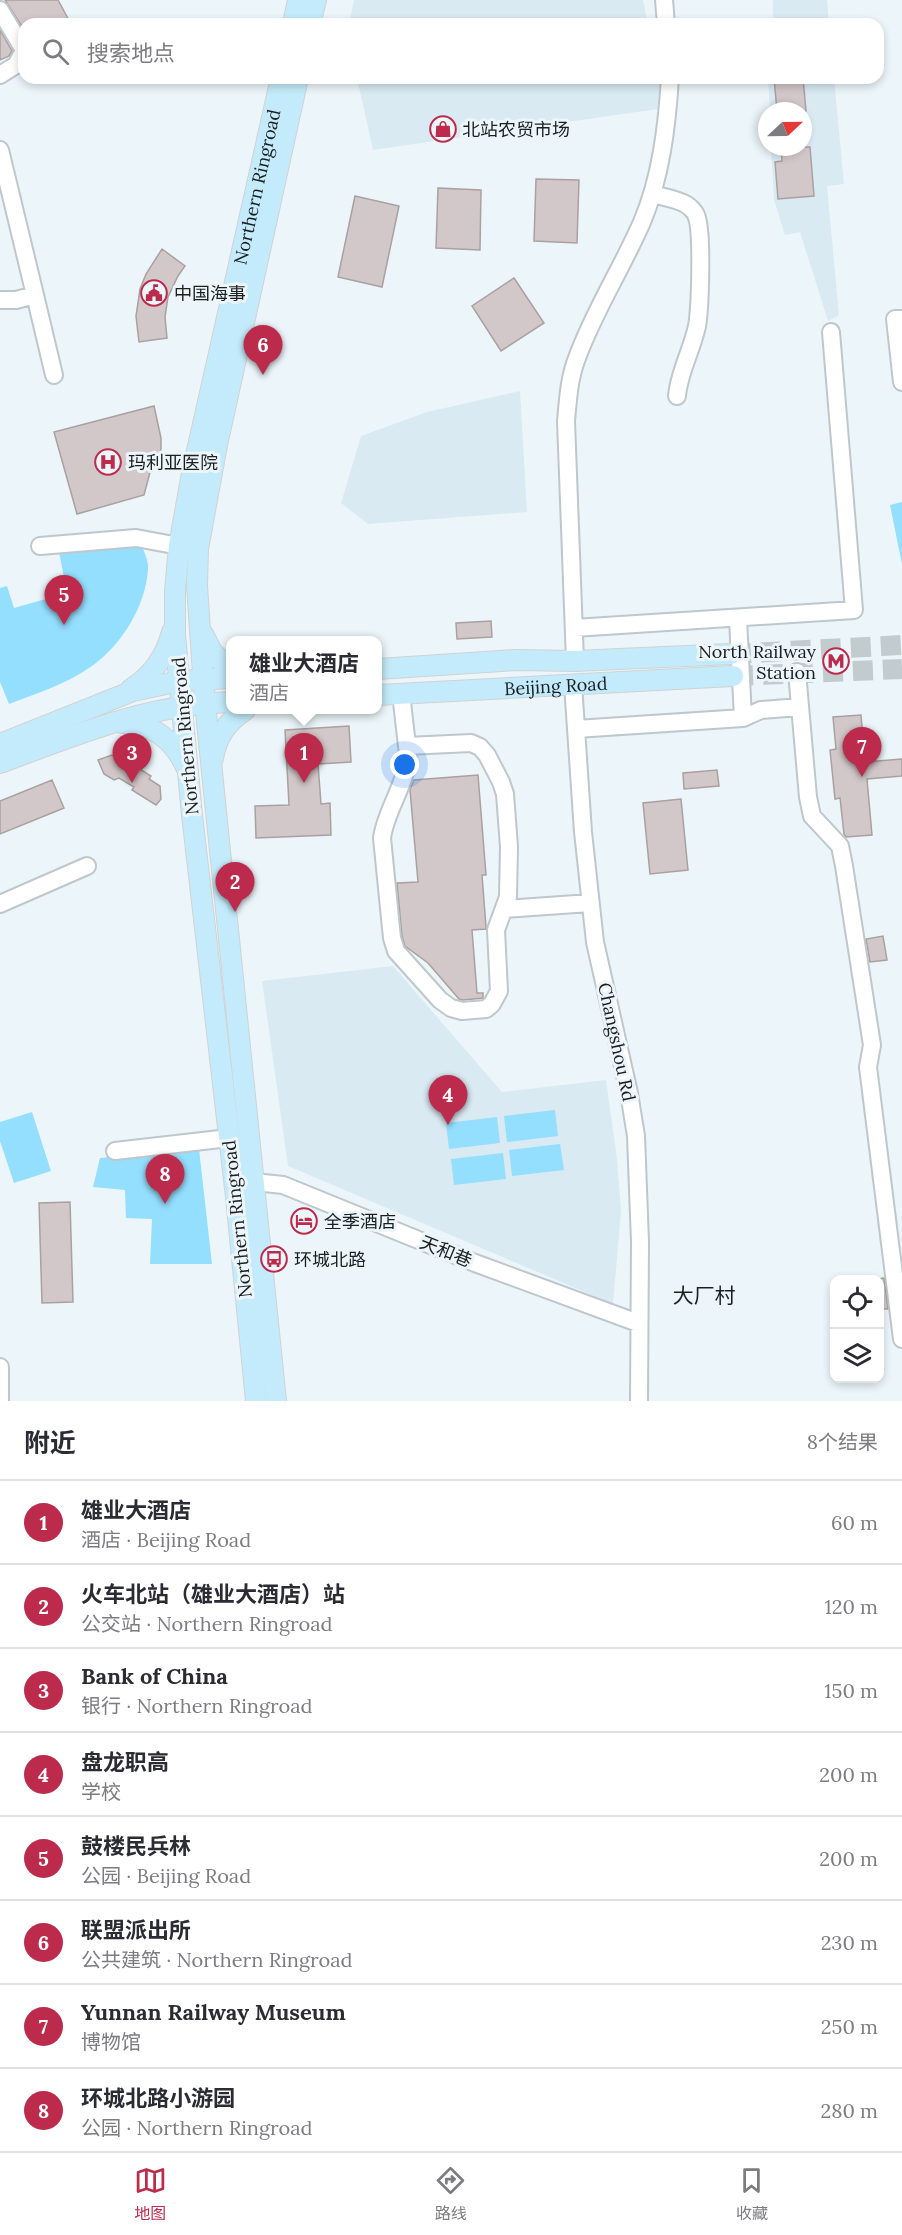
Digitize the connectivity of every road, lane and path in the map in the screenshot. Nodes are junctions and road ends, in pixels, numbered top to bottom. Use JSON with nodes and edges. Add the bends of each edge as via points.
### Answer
{"nodes":[{"id":1,"x":298,"y":0,"type":"edge"},
{"id":2,"x":316,"y":0,"type":"edge"},
{"id":3,"x":664,"y":0,"type":"edge"},
{"id":4,"x":0,"y":10,"type":"edge"},
{"id":5,"x":294,"y":18,"type":"edge"},
{"id":6,"x":312,"y":18,"type":"edge"},
{"id":7,"x":666,"y":18,"type":"edge"},
{"id":8,"x":18,"y":41,"type":"edge"},
{"id":9,"x":18,"y":62,"type":"edge"},
{"id":10,"x":0,"y":75,"type":"edge"},
{"id":11,"x":280,"y":84,"type":"edge"},
{"id":12,"x":297,"y":84,"type":"edge"},
{"id":13,"x":670,"y":84,"type":"edge"},
{"id":14,"x":0,"y":150,"type":"edge"},
{"id":15,"x":652,"y":194,"type":"junction"},
{"id":16,"x":35,"y":295,"type":"junction"},
{"id":17,"x":0,"y":300,"type":"edge"},
{"id":18,"x":898,"y":319,"type":"edge"},
{"id":19,"x":831,"y":332,"type":"dead end"},
{"id":20,"x":54,"y":375,"type":"dead end"},
{"id":21,"x":902,"y":382,"type":"edge"},
{"id":22,"x":677,"y":396,"type":"dead end"},
{"id":23,"x":39,"y":546,"type":"dead end"},
{"id":24,"x":179,"y":546,"type":"junction"},
{"id":25,"x":175,"y":611,"type":"junction"},
{"id":26,"x":738,"y":619,"type":"junction"},
{"id":27,"x":199,"y":626,"type":"junction"},
{"id":28,"x":574,"y":628,"type":"junction"},
{"id":29,"x":731,"y":654,"type":"tunnel mouth"},
{"id":30,"x":575,"y":661,"type":"junction"},
{"id":31,"x":226,"y":665,"type":"edge"},
{"id":32,"x":382,"y":669,"type":"edge"},
{"id":33,"x":797,"y":672,"type":"dead end"},
{"id":34,"x":734,"y":676,"type":"tunnel mouth"},
{"id":35,"x":226,"y":678,"type":"edge"},
{"id":36,"x":203,"y":679,"type":"junction"},
{"id":37,"x":180,"y":681,"type":"junction"},
{"id":38,"x":573,"y":684,"type":"junction"},
{"id":39,"x":401,"y":693,"type":"junction"},
{"id":40,"x":382,"y":695,"type":"edge"},
{"id":41,"x":112,"y":699,"type":"junction"},
{"id":42,"x":226,"y":702,"type":"edge"},
{"id":43,"x":205,"y":703,"type":"junction"},
{"id":44,"x":182,"y":705,"type":"junction"},
{"id":45,"x":800,"y":707,"type":"junction"},
{"id":46,"x":241,"y":714,"type":"edge"},
{"id":47,"x":744,"y":718,"type":"junction"},
{"id":48,"x":106,"y":724,"type":"junction"},
{"id":49,"x":576,"y":729,"type":"junction"},
{"id":50,"x":0,"y":744,"type":"edge"},
{"id":51,"x":407,"y":746,"type":"junction"},
{"id":52,"x":0,"y":763,"type":"edge"},
{"id":53,"x":212,"y":766,"type":"junction"},
{"id":54,"x":189,"y":776,"type":"junction"},
{"id":55,"x":87,"y":866,"type":"dead end"},
{"id":56,"x":590,"y":903,"type":"junction"},
{"id":57,"x":0,"y":904,"type":"edge"},
{"id":58,"x":505,"y":909,"type":"junction"},
{"id":59,"x":229,"y":1138,"type":"junction"},
{"id":60,"x":115,"y":1151,"type":"dead end"},
{"id":61,"x":255,"y":1182,"type":"junction"},
{"id":62,"x":638,"y":1323,"type":"junction"},
{"id":63,"x":902,"y":1339,"type":"edge"},
{"id":64,"x":0,"y":1367,"type":"edge"},
{"id":65,"x":0,"y":1401,"type":"edge"},
{"id":66,"x":256,"y":1401,"type":"edge"},
{"id":67,"x":276,"y":1401,"type":"edge"},
{"id":68,"x":639,"y":1401,"type":"edge"}],
"edges":[{"from":1,"to":5,"type":"main road"},
{"from":2,"to":6,"type":"main road"},
{"from":3,"to":7,"type":"street"},
{"from":4,"to":8,"type":"street"},
{"from":9,"to":10,"type":"street"},
{"from":11,"to":24,"type":"main road","name":"Northern Ringroad"},
{"from":12,"to":27,"type":"main road","name":"Northern Ringroad","via":[[214,456],[198,549]]},
{"from":13,"to":15,"type":"street","via":[[668,114]]},
{"from":14,"to":16,"type":"street"},
{"from":15,"to":22,"type":"street","via":[[688,206],[699,226],[697,324]]},
{"from":15,"to":28,"type":"street","via":[[576,359],[569,391],[566,421]]},
{"from":16,"to":17,"type":"street"},
{"from":16,"to":20,"type":"street"},
{"from":18,"to":21,"type":"street"},
{"from":19,"to":26,"type":"street","via":[[854,610]]},
{"from":23,"to":24,"type":"street","via":[[136,538]]},
{"from":24,"to":25,"type":"main road","name":"Northern Ringroad"},
{"from":25,"to":37,"type":"main road","name":"Northern Ringroad"},
{"from":25,"to":41,"type":"main road","via":[[170,639],[159,662],[134,687]]},
{"from":26,"to":28,"type":"street"},
{"from":26,"to":47,"type":"street"},
{"from":27,"to":31,"type":"main road","via":[[212,652]]},
{"from":27,"to":36,"type":"main road","name":"Northern Ringroad"},
{"from":28,"to":30,"type":"street"},
{"from":29,"to":30,"type":"main road","name":"Beijing Road"},
{"from":30,"to":32,"type":"main road","name":"Beijing Road","via":[[516,660]]},
{"from":33,"to":45,"type":"street"},
{"from":34,"to":38,"type":"main road","name":"Beijing Road"},
{"from":35,"to":36,"type":"main road"},
{"from":36,"to":37,"type":"main road"},
{"from":36,"to":43,"type":"main road","name":"Northern Ringroad"},
{"from":37,"to":41,"type":"main road"},
{"from":37,"to":44,"type":"main road","name":"Northern Ringroad"},
{"from":38,"to":39,"type":"main road","name":"Beijing Road"},
{"from":38,"to":49,"type":"street","name":"Changshou Rd"},
{"from":39,"to":40,"type":"main road","name":"Beijing Road"},
{"from":39,"to":51,"type":"street"},
{"from":41,"to":50,"type":"main road"},
{"from":42,"to":43,"type":"main road"},
{"from":43,"to":44,"type":"main road"},
{"from":43,"to":53,"type":"main road","name":"Northern Ringroad"},
{"from":44,"to":48,"type":"main road"},
{"from":44,"to":54,"type":"main road","name":"Northern Ringroad"},
{"from":45,"to":47,"type":"street","via":[[761,710]]},
{"from":45,"to":63,"type":"street","via":[[812,816],[840,846],[844,866],[872,1045],[868,1067]]},
{"from":46,"to":53,"type":"main road","via":[[224,729],[215,747]]},
{"from":47,"to":49,"type":"street"},
{"from":48,"to":52,"type":"main road"},
{"from":48,"to":54,"type":"main road","via":[[137,724],[156,731],[179,752]]},
{"from":49,"to":56,"type":"street","name":"Changshou Rd"},
{"from":51,"to":58,"type":"street","via":[[471,743],[487,755],[505,794],[509,847]]},
{"from":51,"to":58,"type":"street","via":[[406,770],[384,823],[382,838],[396,951],[451,1008],[486,1009],[499,991],[496,930]]},
{"from":53,"to":61,"type":"main road","name":"Northern Ringroad"},
{"from":54,"to":59,"type":"main road","name":"Northern Ringroad"},
{"from":55,"to":57,"type":"street"},
{"from":56,"to":58,"type":"street"},
{"from":56,"to":62,"type":"street","name":"Changshou Rd","via":[[636,1136]]},
{"from":59,"to":60,"type":"street"},
{"from":59,"to":66,"type":"main road","name":"Northern Ringroad"},
{"from":61,"to":62,"type":"street","name":"天和巷","via":[[283,1185],[475,1263]]},
{"from":61,"to":67,"type":"main road","name":"Northern Ringroad"},
{"from":62,"to":68,"type":"street","name":"Changshou Rd"},
{"from":64,"to":65,"type":"street"}]}
